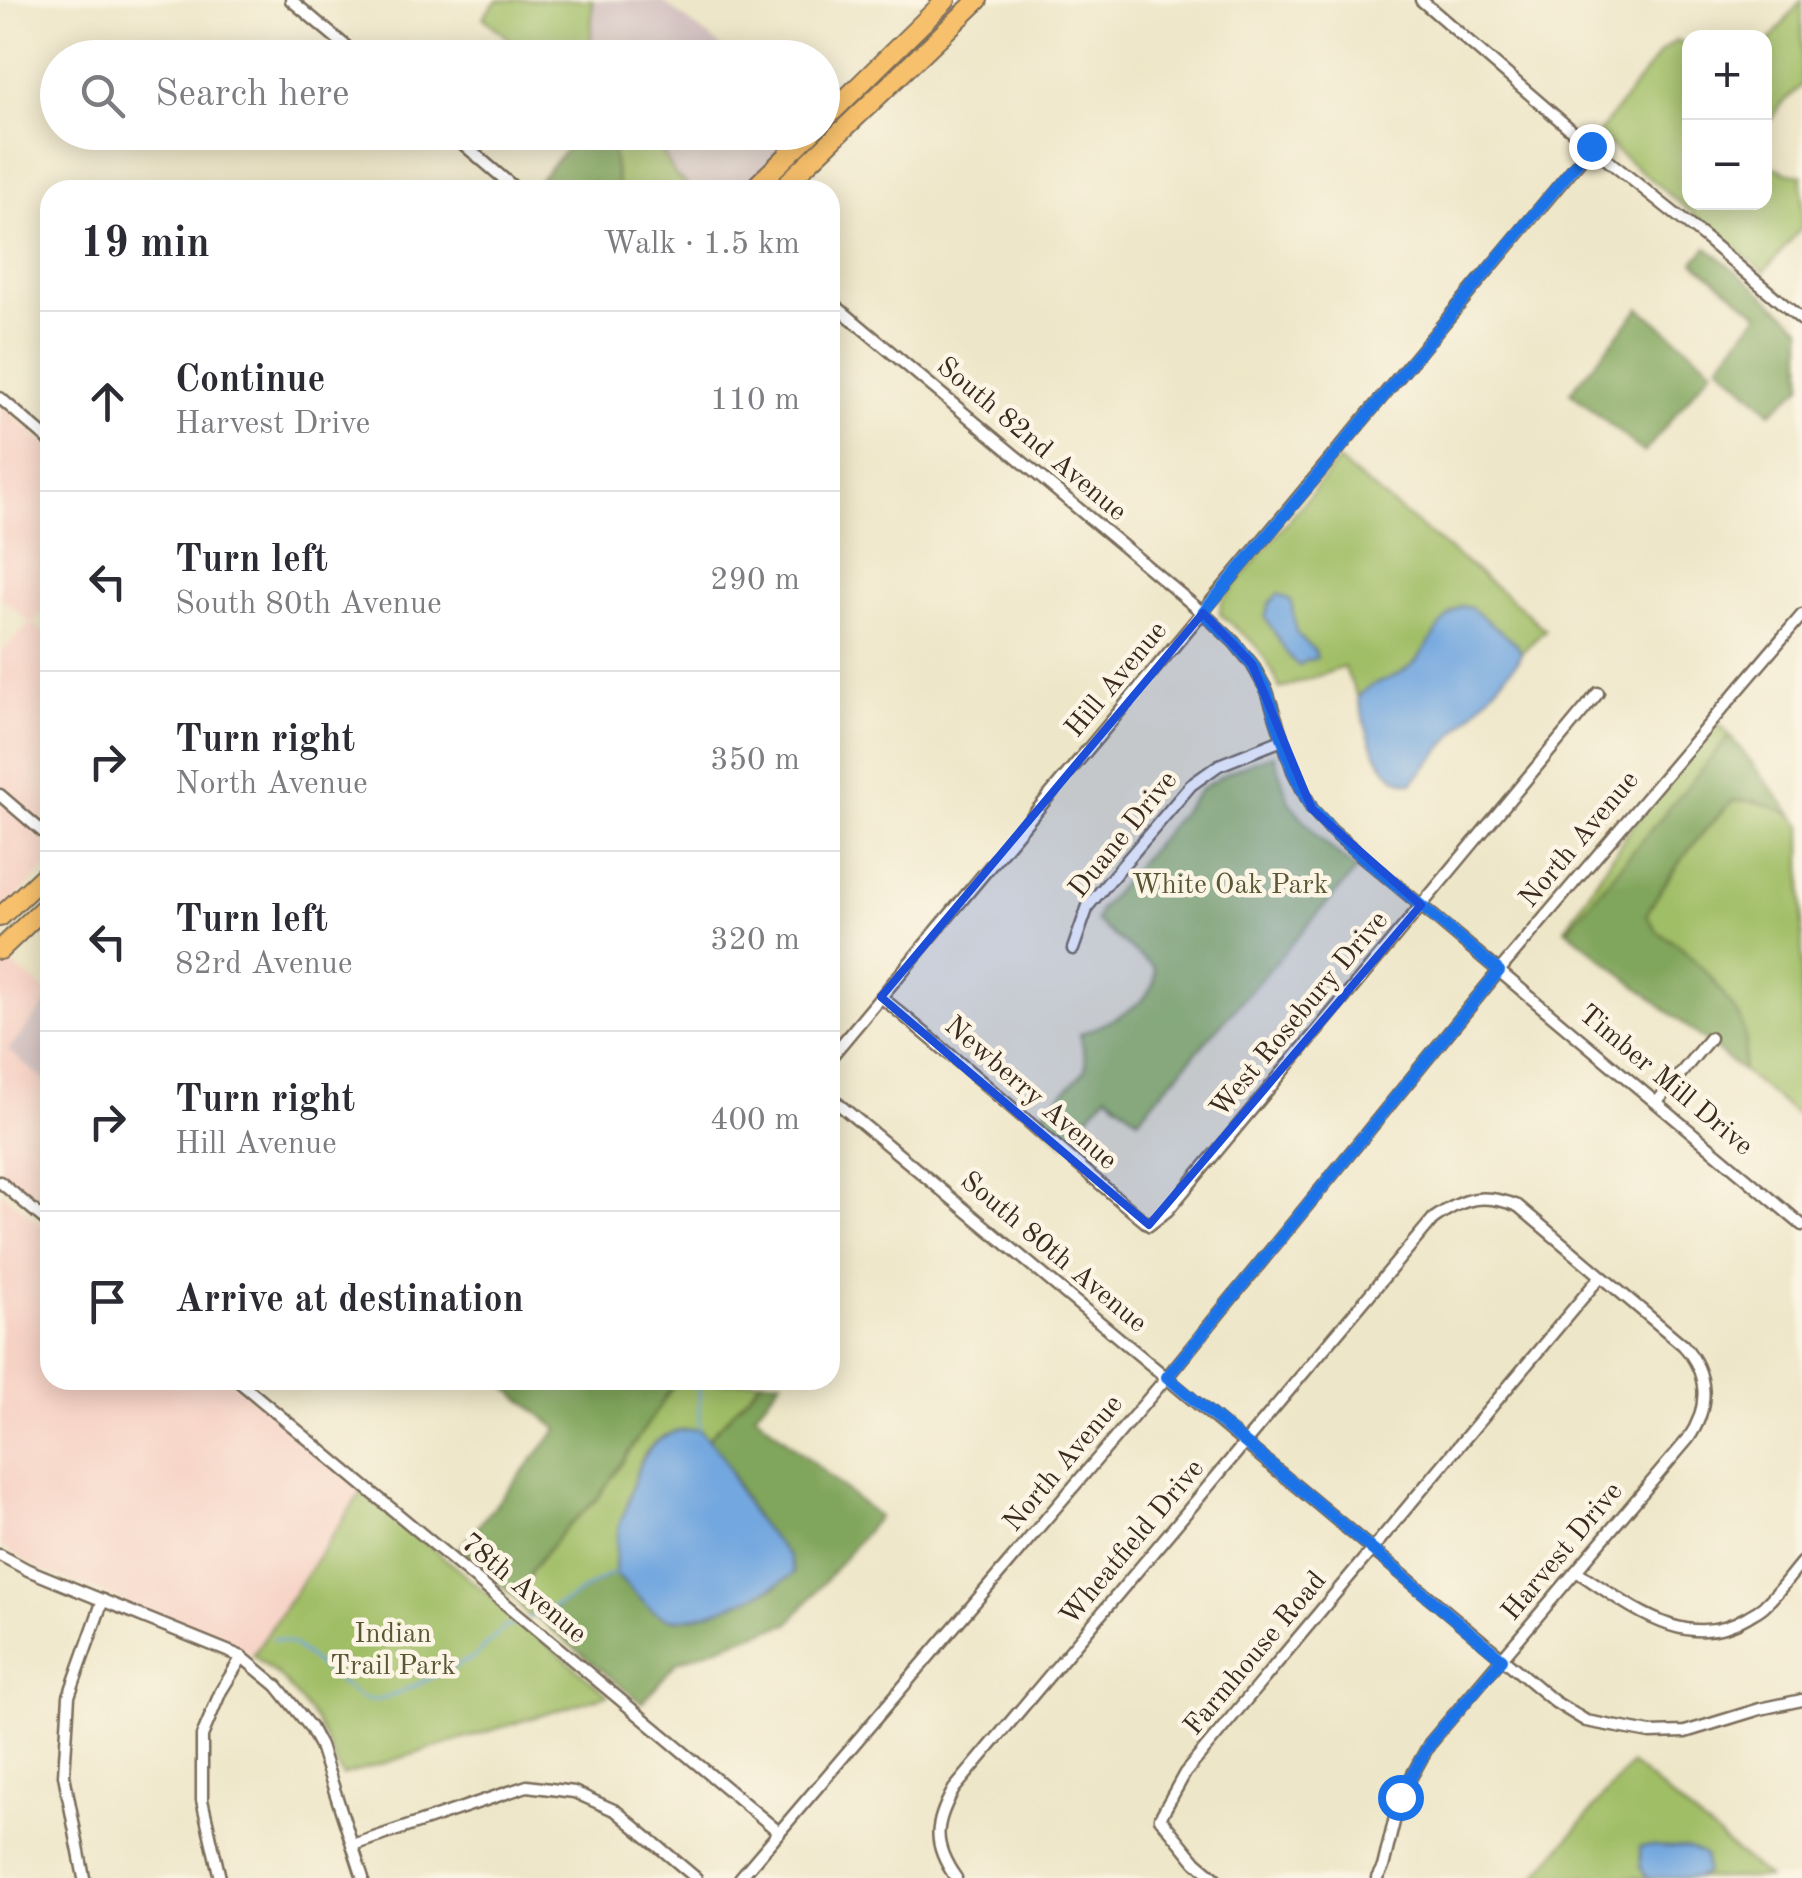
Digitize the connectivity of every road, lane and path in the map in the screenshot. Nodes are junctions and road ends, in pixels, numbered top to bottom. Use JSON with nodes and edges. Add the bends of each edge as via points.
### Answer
{"nodes":[{"id":1,"x":291,"y":0,"type":"edge"},
{"id":2,"x":946,"y":0,"type":"edge"},
{"id":3,"x":978,"y":0,"type":"edge"},
{"id":4,"x":1421,"y":0,"type":"edge"},
{"id":5,"x":339,"y":40,"type":"edge"},
{"id":6,"x":840,"y":104,"type":"edge"},
{"id":7,"x":840,"y":132,"type":"edge"},
{"id":8,"x":1591,"y":146,"type":"junction"},
{"id":9,"x":470,"y":150,"type":"edge"},
{"id":10,"x":793,"y":150,"type":"edge"},
{"id":11,"x":822,"y":150,"type":"edge"},
{"id":12,"x":506,"y":180,"type":"edge"},
{"id":13,"x":762,"y":180,"type":"edge"},
{"id":14,"x":790,"y":180,"type":"edge"},
{"id":15,"x":840,"y":309,"type":"edge"},
{"id":16,"x":1802,"y":320,"type":"edge"},
{"id":17,"x":0,"y":398,"type":"edge"},
{"id":18,"x":40,"y":432,"type":"edge"},
{"id":19,"x":1203,"y":613,"type":"junction"},
{"id":20,"x":1802,"y":615,"type":"edge"},
{"id":21,"x":1598,"y":693,"type":"dead end"},
{"id":22,"x":1282,"y":740,"type":"junction"},
{"id":23,"x":0,"y":795,"type":"edge"},
{"id":24,"x":40,"y":829,"type":"edge"},
{"id":25,"x":40,"y":879,"type":"edge"},
{"id":26,"x":1421,"y":905,"type":"junction"},
{"id":27,"x":40,"y":912,"type":"edge"},
{"id":28,"x":0,"y":917,"type":"edge"},
{"id":29,"x":1072,"y":949,"type":"dead end"},
{"id":30,"x":0,"y":950,"type":"edge"},
{"id":31,"x":1499,"y":971,"type":"junction"},
{"id":32,"x":881,"y":997,"type":"junction"},
{"id":33,"x":1710,"y":1038,"type":"dead end"},
{"id":34,"x":840,"y":1046,"type":"edge"},
{"id":35,"x":1657,"y":1102,"type":"junction"},
{"id":36,"x":840,"y":1105,"type":"edge"},
{"id":37,"x":0,"y":1182,"type":"edge"},
{"id":38,"x":40,"y":1216,"type":"edge"},
{"id":39,"x":1149,"y":1225,"type":"joint"},
{"id":40,"x":1802,"y":1226,"type":"edge"},
{"id":41,"x":1600,"y":1277,"type":"junction"},
{"id":42,"x":1167,"y":1377,"type":"junction"},
{"id":43,"x":250,"y":1390,"type":"edge"},
{"id":44,"x":1246,"y":1444,"type":"junction"},
{"id":45,"x":1373,"y":1550,"type":"junction"},
{"id":46,"x":0,"y":1554,"type":"edge"},
{"id":47,"x":1802,"y":1562,"type":"edge"},
{"id":48,"x":1576,"y":1571,"type":"junction"},
{"id":49,"x":103,"y":1600,"type":"junction"},
{"id":50,"x":242,"y":1657,"type":"junction"},
{"id":51,"x":1502,"y":1659,"type":"junction"},
{"id":52,"x":1802,"y":1700,"type":"edge"},
{"id":53,"x":779,"y":1832,"type":"junction"},
{"id":54,"x":353,"y":1845,"type":"junction"},
{"id":55,"x":84,"y":1878,"type":"edge"},
{"id":56,"x":220,"y":1878,"type":"edge"},
{"id":57,"x":363,"y":1878,"type":"edge"},
{"id":58,"x":696,"y":1878,"type":"edge"},
{"id":59,"x":740,"y":1878,"type":"edge"},
{"id":60,"x":956,"y":1878,"type":"edge"},
{"id":61,"x":1215,"y":1878,"type":"edge"},
{"id":62,"x":1377,"y":1878,"type":"edge"}],
"edges":[{"from":1,"to":5,"type":"street"},
{"from":2,"to":6,"type":"main road"},
{"from":3,"to":7,"type":"main road"},
{"from":4,"to":8,"type":"street"},
{"from":8,"to":16,"type":"street"},
{"from":8,"to":19,"type":"street","name":"Hill Avenue"},
{"from":9,"to":12,"type":"street"},
{"from":10,"to":13,"type":"main road"},
{"from":11,"to":14,"type":"main road"},
{"from":15,"to":19,"type":"street","name":"South 82nd Avenue"},
{"from":17,"to":18,"type":"street"},
{"from":19,"to":22,"type":"street","name":"South 82nd Avenue","via":[[1252,664]]},
{"from":19,"to":32,"type":"street","name":"Hill Avenue"},
{"from":20,"to":31,"type":"street","name":"North Avenue"},
{"from":21,"to":26,"type":"street","name":"West Rosebury Drive"},
{"from":22,"to":26,"type":"street","name":"Timber Mill Drive","via":[[1312,809]]},
{"from":22,"to":29,"type":"street","name":"Duane Drive","via":[[1219,765],[1190,785],[1088,906]]},
{"from":23,"to":24,"type":"street"},
{"from":25,"to":28,"type":"main road"},
{"from":26,"to":31,"type":"street","name":"Timber Mill Drive"},
{"from":26,"to":39,"type":"street","name":"West Rosebury Drive"},
{"from":27,"to":30,"type":"main road"},
{"from":31,"to":35,"type":"street","name":"Timber Mill Drive"},
{"from":31,"to":42,"type":"street","name":"North Avenue"},
{"from":32,"to":34,"type":"street","name":"Hill Avenue"},
{"from":32,"to":39,"type":"street","name":"Newberry Avenue"},
{"from":33,"to":35,"type":"street"},
{"from":35,"to":40,"type":"street","name":"Timber Mill Drive"},
{"from":36,"to":42,"type":"street","name":"South 80th Avenue"},
{"from":37,"to":38,"type":"street"},
{"from":41,"to":44,"type":"street","name":"Wheatfield Drive","via":[[1518,1206],[1472,1198],[1450,1207]]},
{"from":41,"to":45,"type":"street","name":"Farmhouse Road"},
{"from":41,"to":48,"type":"street","name":"Harvest Drive","via":[[1689,1351],[1703,1380],[1704,1404],[1688,1439]]},
{"from":42,"to":44,"type":"street","name":"South 80th Avenue"},
{"from":42,"to":53,"type":"street","name":"North Avenue"},
{"from":43,"to":53,"type":"street","name":"78th Avenue"},
{"from":44,"to":45,"type":"street","name":"South 80th Avenue"},
{"from":44,"to":60,"type":"street","name":"Wheatfield Drive","via":[[954,1789],[938,1820],[938,1842]]},
{"from":45,"to":51,"type":"street","name":"South 80th Avenue"},
{"from":45,"to":61,"type":"street","name":"Farmhouse Road","via":[[1185,1773],[1160,1818]]},
{"from":46,"to":49,"type":"street"},
{"from":47,"to":48,"type":"street","via":[[1764,1607],[1716,1631],[1653,1620]]},
{"from":48,"to":51,"type":"street","name":"Harvest Drive"},
{"from":49,"to":50,"type":"street"},
{"from":49,"to":55,"type":"street","via":[[69,1696],[64,1775]]},
{"from":50,"to":54,"type":"street","via":[[310,1727]]},
{"from":50,"to":56,"type":"street","via":[[202,1736],[202,1800]]},
{"from":51,"to":52,"type":"street","name":"South 80th Avenue","via":[[1586,1721],[1650,1733],[1685,1732]]},
{"from":51,"to":62,"type":"street","name":"Harvest Drive","via":[[1430,1743],[1400,1797]]},
{"from":53,"to":59,"type":"street","name":"North Avenue"},
{"from":54,"to":57,"type":"street"},
{"from":54,"to":58,"type":"street","via":[[527,1786],[574,1792],[616,1812]]}]}
